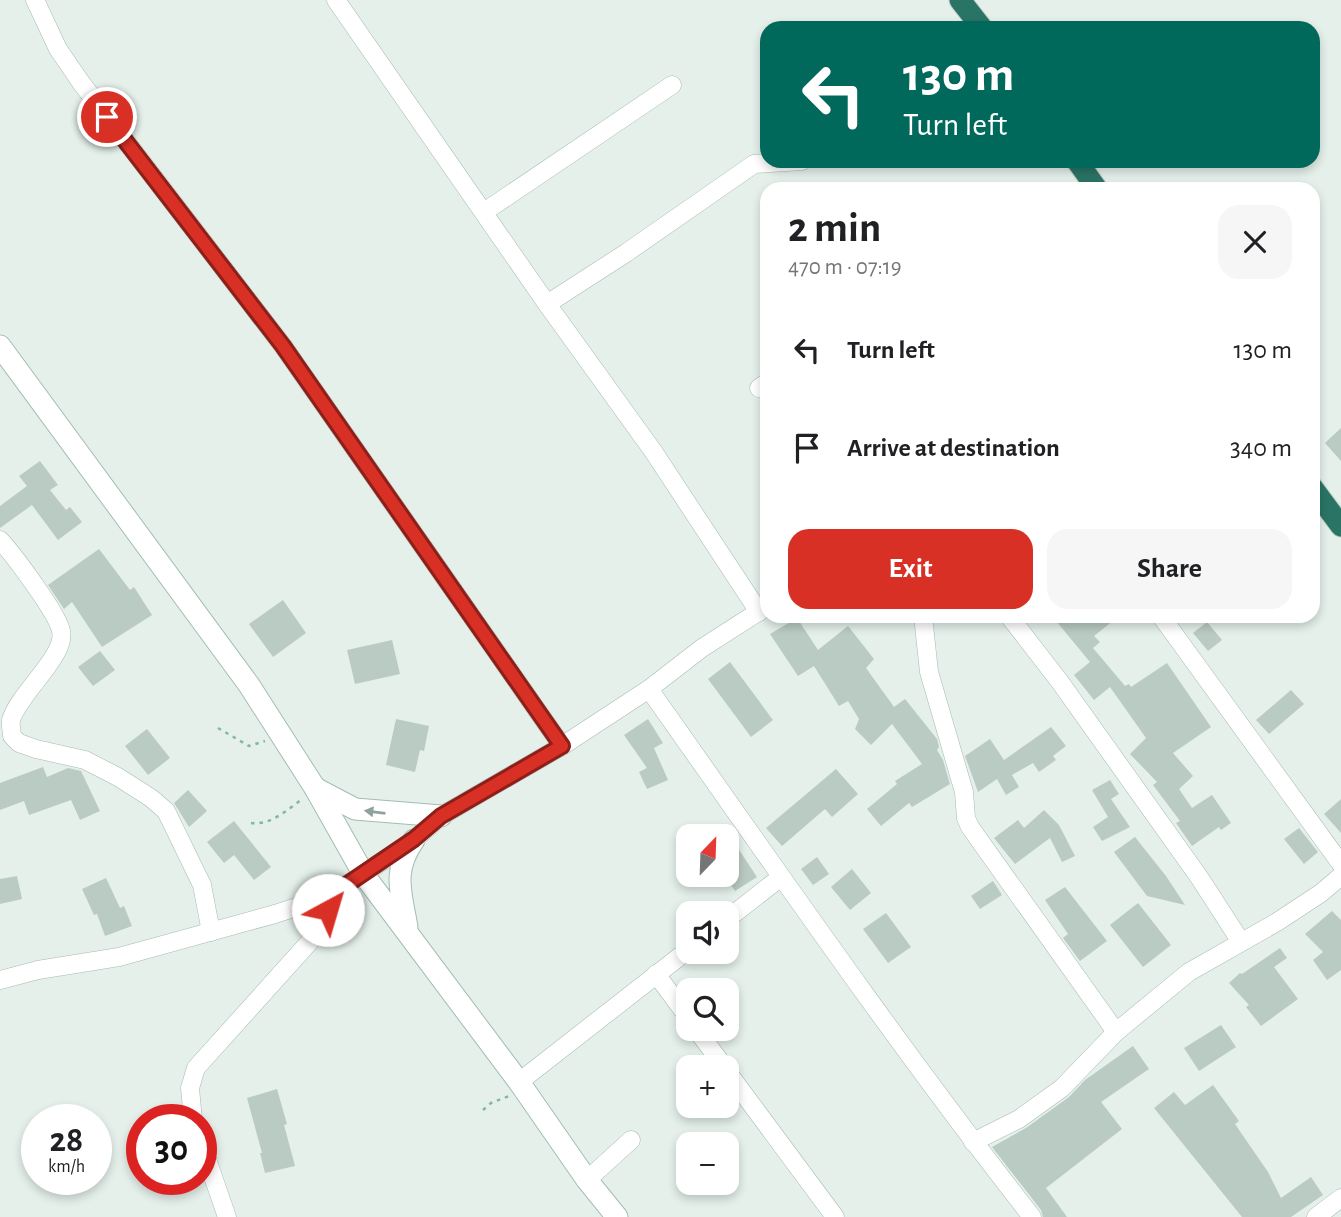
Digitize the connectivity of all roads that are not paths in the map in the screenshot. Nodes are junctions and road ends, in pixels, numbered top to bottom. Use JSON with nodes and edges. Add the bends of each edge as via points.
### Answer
{"nodes":[{"id":1,"x":36,"y":0,"type":"edge"},
{"id":2,"x":336,"y":0,"type":"edge"},
{"id":3,"x":960,"y":0,"type":"edge"},
{"id":4,"x":976,"y":21,"type":"edge"},
{"id":5,"x":672,"y":85,"type":"dead end"},
{"id":6,"x":760,"y":164,"type":"edge"},
{"id":7,"x":484,"y":212,"type":"junction"},
{"id":8,"x":547,"y":304,"type":"junction"},
{"id":9,"x":0,"y":346,"type":"edge"},
{"id":10,"x":1320,"y":498,"type":"edge"},
{"id":11,"x":1341,"y":526,"type":"edge"},
{"id":12,"x":0,"y":540,"type":"edge"},
{"id":13,"x":760,"y":605,"type":"edge"},
{"id":14,"x":760,"y":611,"type":"edge"},
{"id":15,"x":924,"y":623,"type":"edge"},
{"id":16,"x":1014,"y":623,"type":"edge"},
{"id":17,"x":1166,"y":623,"type":"edge"},
{"id":18,"x":649,"y":689,"type":"junction"},
{"id":19,"x":562,"y":746,"type":"junction"},
{"id":20,"x":315,"y":788,"type":"junction"},
{"id":21,"x":441,"y":816,"type":"junction"},
{"id":22,"x":414,"y":839,"type":"junction"},
{"id":23,"x":1341,"y":864,"type":"edge"},
{"id":24,"x":364,"y":875,"type":"junction"},
{"id":25,"x":1341,"y":876,"type":"edge"},
{"id":26,"x":781,"y":877,"type":"junction"},
{"id":27,"x":330,"y":896,"type":"junction"},
{"id":28,"x":739,"y":910,"type":"edge"},
{"id":29,"x":408,"y":932,"type":"junction"},
{"id":30,"x":211,"y":933,"type":"junction"},
{"id":31,"x":1241,"y":942,"type":"junction"},
{"id":32,"x":676,"y":959,"type":"edge"},
{"id":33,"x":656,"y":974,"type":"junction"},
{"id":34,"x":0,"y":980,"type":"edge"},
{"id":35,"x":676,"y":1001,"type":"edge"},
{"id":36,"x":1115,"y":1032,"type":"junction"},
{"id":37,"x":522,"y":1086,"type":"junction"},
{"id":38,"x":739,"y":1088,"type":"edge"},
{"id":39,"x":192,"y":1104,"type":"edge"},
{"id":40,"x":631,"y":1140,"type":"dead end"},
{"id":41,"x":973,"y":1142,"type":"junction"},
{"id":42,"x":587,"y":1180,"type":"junction"},
{"id":43,"x":217,"y":1188,"type":"edge"},
{"id":44,"x":1341,"y":1198,"type":"edge"},
{"id":45,"x":1322,"y":1215,"type":"edge"},
{"id":46,"x":227,"y":1217,"type":"edge"},
{"id":47,"x":617,"y":1217,"type":"edge"},
{"id":48,"x":835,"y":1217,"type":"edge"},
{"id":49,"x":1032,"y":1217,"type":"edge"}],
"edges":[{"from":1,"to":19,"type":"street","via":[[58,49],[82,84],[283,346]]},
{"from":2,"to":7,"type":"street"},
{"from":3,"to":4,"type":"highway"},
{"from":5,"to":7,"type":"street"},
{"from":6,"to":8,"type":"street"},
{"from":7,"to":8,"type":"street"},
{"from":8,"to":13,"type":"street"},
{"from":9,"to":20,"type":"street","via":[[241,674]]},
{"from":10,"to":11,"type":"highway"},
{"from":12,"to":30,"type":"street","via":[[53,612],[62,640],[27,690],[11,721],[12,736],[19,743],[85,760],[118,776],[166,811],[202,885]]},
{"from":14,"to":18,"type":"street"},
{"from":15,"to":36,"type":"street","via":[[929,672],[970,827]]},
{"from":16,"to":31,"type":"street"},
{"from":17,"to":23,"type":"street"},
{"from":18,"to":19,"type":"street"},
{"from":18,"to":26,"type":"street"},
{"from":19,"to":21,"type":"street"},
{"from":21,"to":20,"type":"street","one_way":true,"via":[[355,809]]},
{"from":20,"to":24,"type":"street"},
{"from":21,"to":22,"type":"street"},
{"from":22,"to":24,"type":"street"},
{"from":22,"to":29,"type":"street","via":[[399,873]]},
{"from":24,"to":27,"type":"street"},
{"from":24,"to":29,"type":"street"},
{"from":25,"to":31,"type":"street"},
{"from":26,"to":28,"type":"street"},
{"from":26,"to":41,"type":"street"},
{"from":27,"to":30,"type":"street"},
{"from":27,"to":39,"type":"street","via":[[313,938],[196,1068],[190,1088]]},
{"from":29,"to":37,"type":"street"},
{"from":30,"to":34,"type":"street"},
{"from":31,"to":36,"type":"street","via":[[1189,972]]},
{"from":32,"to":33,"type":"street"},
{"from":33,"to":35,"type":"street"},
{"from":33,"to":37,"type":"street"},
{"from":36,"to":41,"type":"street","via":[[1062,1088],[1020,1119]]},
{"from":37,"to":42,"type":"street"},
{"from":38,"to":48,"type":"street"},
{"from":40,"to":42,"type":"street"},
{"from":41,"to":49,"type":"street"},
{"from":42,"to":47,"type":"street"},
{"from":43,"to":46,"type":"street"},
{"from":44,"to":45,"type":"street"}]}
